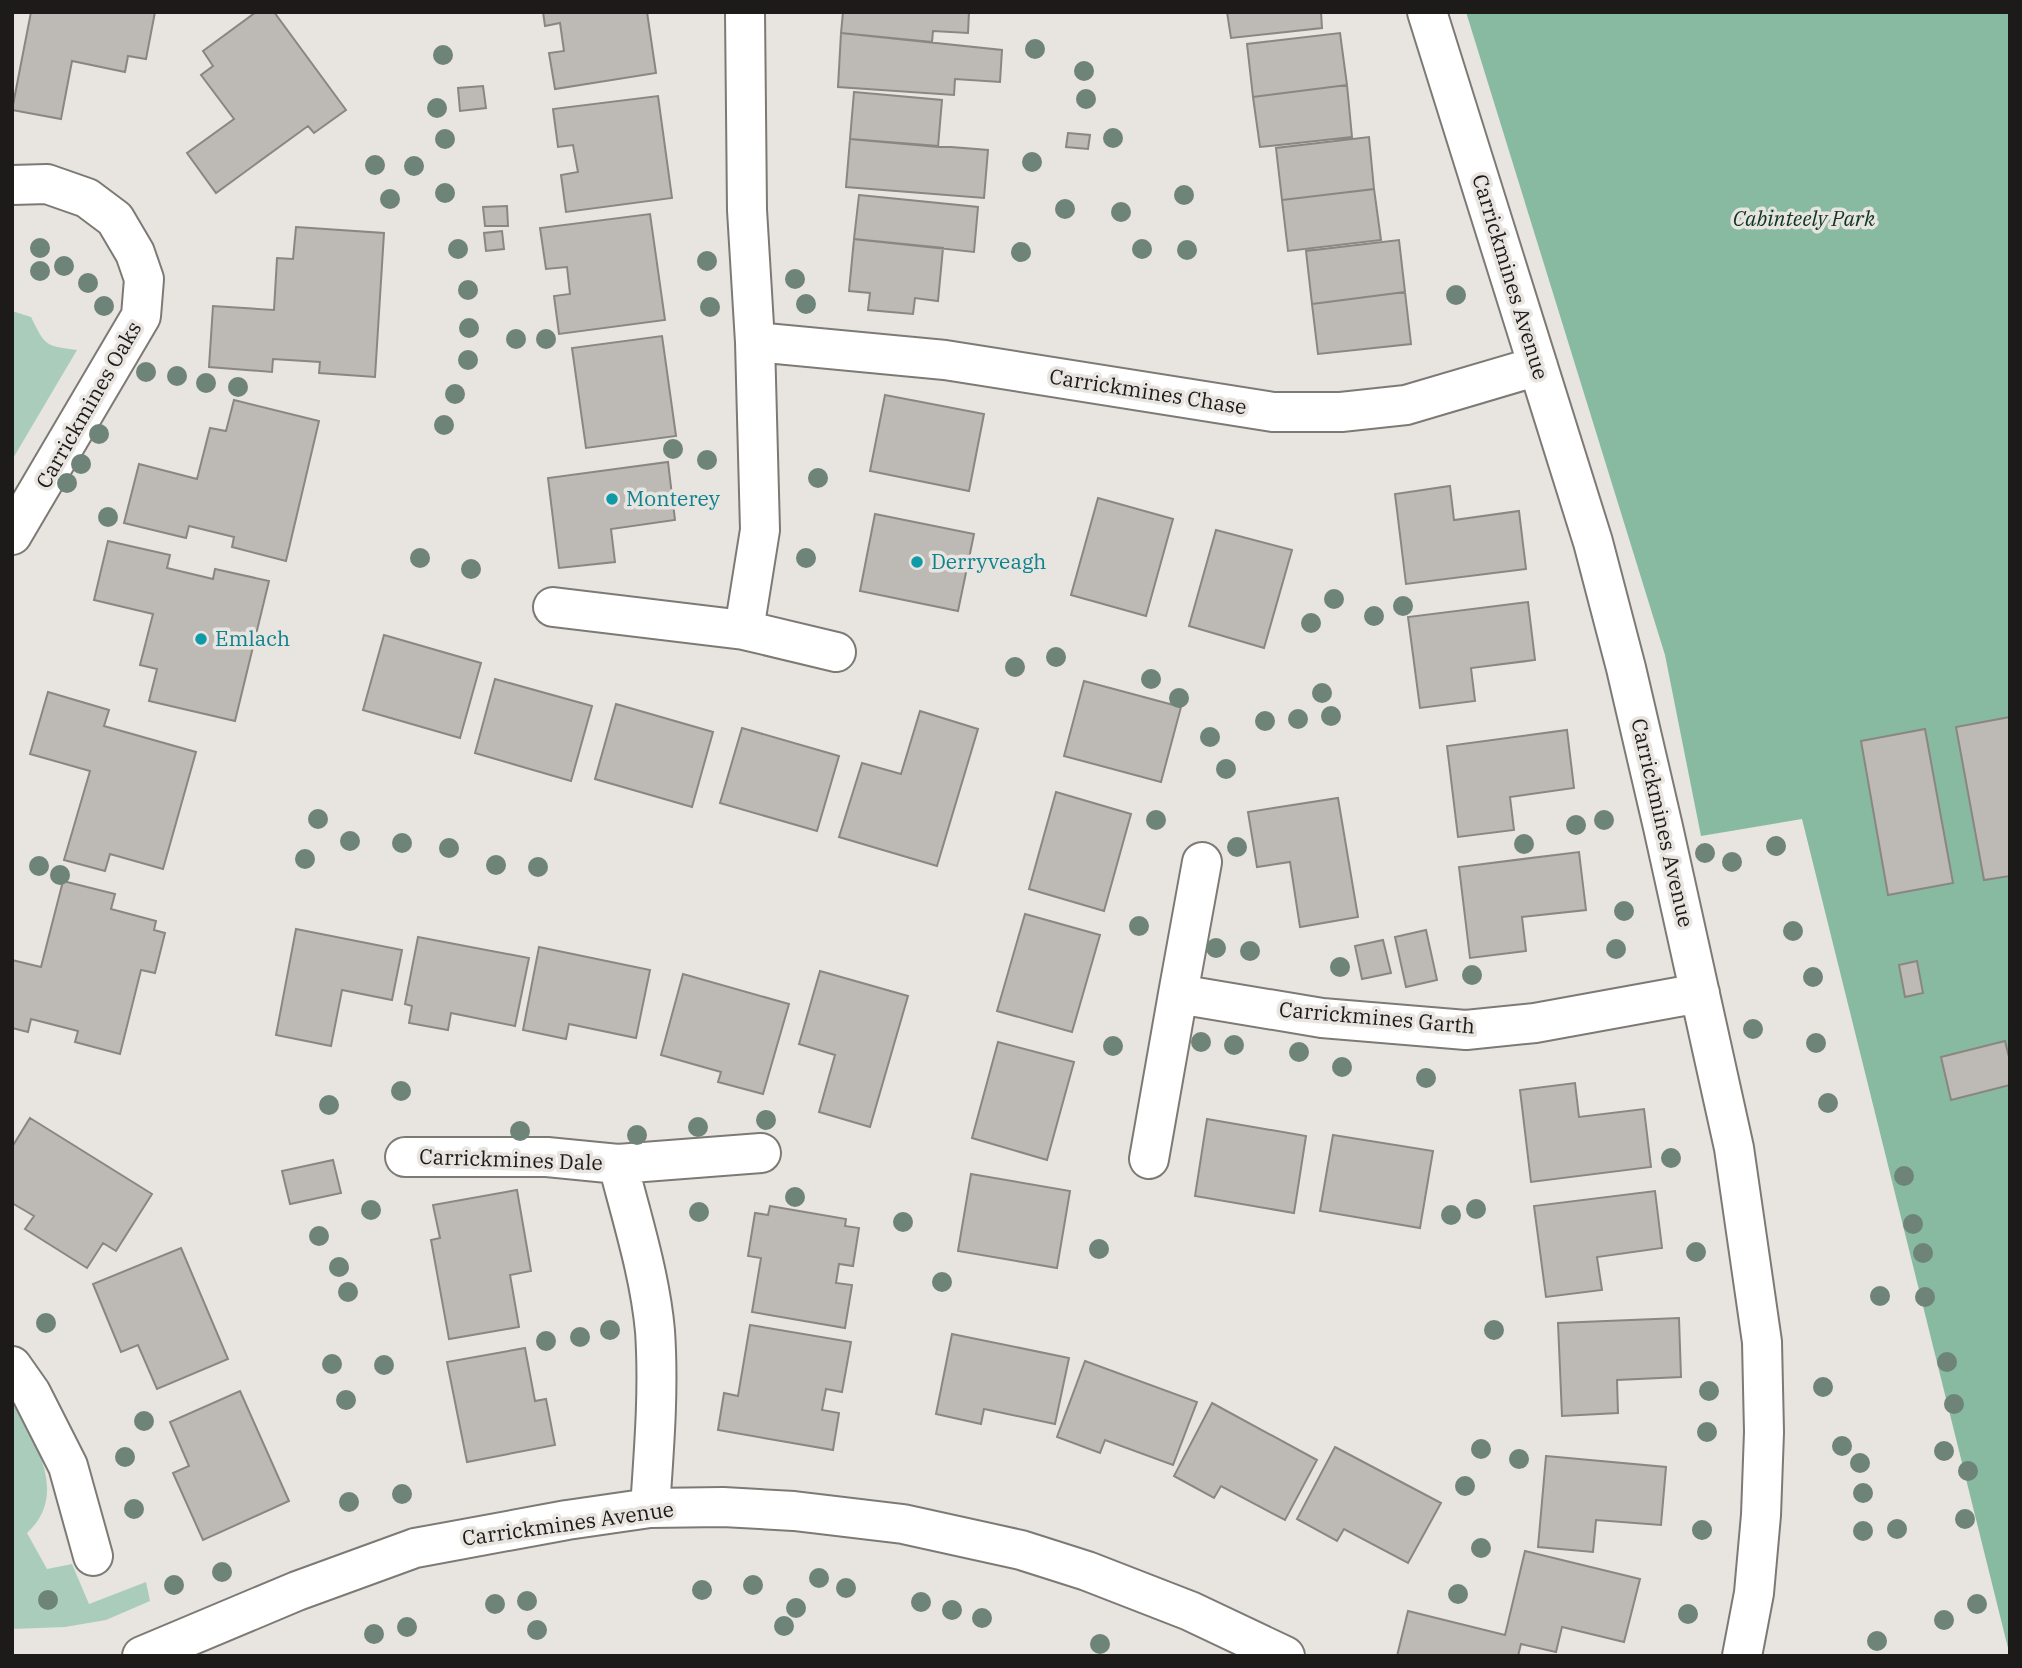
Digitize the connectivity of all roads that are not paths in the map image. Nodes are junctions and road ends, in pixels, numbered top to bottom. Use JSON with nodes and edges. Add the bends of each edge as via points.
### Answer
{"nodes":[{"id":1,"x":746,"y":12,"type":"edge"},
{"id":2,"x":1427,"y":12,"type":"edge"},
{"id":3,"x":12,"y":185,"type":"edge"},
{"id":4,"x":755,"y":342,"type":"junction"},
{"id":5,"x":1538,"y":366,"type":"junction"},
{"id":6,"x":12,"y":535,"type":"edge"},
{"id":7,"x":553,"y":607,"type":"dead end"},
{"id":8,"x":744,"y":630,"type":"junction"},
{"id":9,"x":836,"y":652,"type":"dead end"},
{"id":10,"x":1202,"y":862,"type":"dead end"},
{"id":11,"x":1700,"y":993,"type":"junction"},
{"id":12,"x":1178,"y":994,"type":"junction"},
{"id":13,"x":761,"y":1153,"type":"dead end"},
{"id":14,"x":405,"y":1157,"type":"dead end"},
{"id":15,"x":1149,"y":1159,"type":"dead end"},
{"id":16,"x":618,"y":1164,"type":"junction"},
{"id":17,"x":12,"y":1366,"type":"edge"},
{"id":18,"x":650,"y":1508,"type":"junction"},
{"id":19,"x":93,"y":1556,"type":"dead end"},
{"id":20,"x":142,"y":1656,"type":"edge"},
{"id":21,"x":1285,"y":1656,"type":"edge"},
{"id":22,"x":1742,"y":1656,"type":"edge"}],
"edges":[{"from":1,"to":4,"type":"street","via":[[747,210]]},
{"from":2,"to":5,"type":"street","name":"Carrickmines Avenue"},
{"from":3,"to":6,"type":"street","name":"Carrickmines Oaks","via":[[47,184],[87,198],[115,219],[144,279],[141,316]]},
{"from":4,"to":5,"type":"street","name":"Carrickmines Chase","via":[[945,360],[1273,412],[1341,412],[1406,405]]},
{"from":4,"to":8,"type":"street","via":[[760,530]]},
{"from":5,"to":11,"type":"street","name":"Carrickmines Avenue","via":[[1620,643]]},
{"from":7,"to":8,"type":"street"},
{"from":8,"to":9,"type":"street"},
{"from":10,"to":12,"type":"street"},
{"from":11,"to":12,"type":"street","name":"Carrickmines Garth","via":[[1535,1023],[1466,1030],[1322,1018]]},
{"from":11,"to":22,"type":"street","name":"Carrickmines Avenue","via":[[1734,1148],[1762,1342],[1761,1515]]},
{"from":12,"to":15,"type":"street"},
{"from":13,"to":16,"type":"street","name":"Carrickmines Dale"},
{"from":14,"to":16,"type":"street","name":"Carrickmines Dale","via":[[547,1157]]},
{"from":16,"to":18,"type":"street","name":"Carrickmines Dale","via":[[645,1270],[654,1332]]},
{"from":17,"to":19,"type":"street","via":[[68,1466]]},
{"from":18,"to":20,"type":"street","name":"Carrickmines Avenue","via":[[415,1548]]},
{"from":18,"to":21,"type":"street","name":"Carrickmines Avenue","via":[[793,1511],[903,1524],[995,1544],[1087,1570]]}]}
